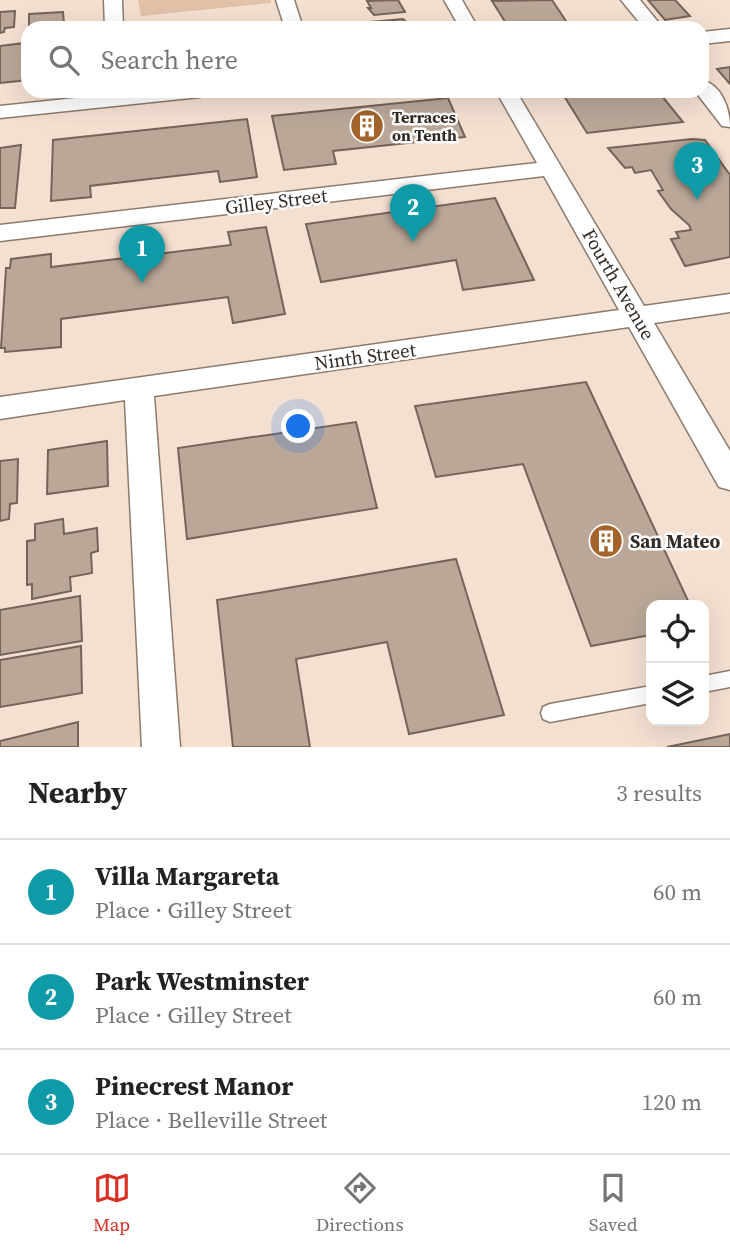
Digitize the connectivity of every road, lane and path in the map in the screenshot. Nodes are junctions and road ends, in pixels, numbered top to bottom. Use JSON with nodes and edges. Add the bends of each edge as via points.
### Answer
{"nodes":[{"id":1,"x":113,"y":0,"type":"edge"},
{"id":2,"x":285,"y":0,"type":"edge"},
{"id":3,"x":453,"y":0,"type":"edge"},
{"id":4,"x":630,"y":0,"type":"edge"},
{"id":5,"x":114,"y":21,"type":"edge"},
{"id":6,"x":292,"y":21,"type":"edge"},
{"id":7,"x":465,"y":21,"type":"edge"},
{"id":8,"x":648,"y":21,"type":"edge"},
{"id":9,"x":730,"y":35,"type":"edge"},
{"id":10,"x":709,"y":37,"type":"edge"},
{"id":11,"x":709,"y":95,"type":"edge"},
{"id":12,"x":97,"y":98,"type":"edge"},
{"id":13,"x":510,"y":98,"type":"edge"},
{"id":14,"x":0,"y":112,"type":"edge"},
{"id":15,"x":730,"y":121,"type":"edge"},
{"id":16,"x":553,"y":168,"type":"junction"},
{"id":17,"x":0,"y":233,"type":"edge"},
{"id":18,"x":730,"y":303,"type":"edge"},
{"id":19,"x":638,"y":317,"type":"junction"},
{"id":20,"x":139,"y":388,"type":"junction"},
{"id":21,"x":0,"y":408,"type":"edge"},
{"id":22,"x":730,"y":478,"type":"edge"},
{"id":23,"x":730,"y":679,"type":"edge"},
{"id":24,"x":709,"y":683,"type":"edge"},
{"id":25,"x":646,"y":695,"type":"edge"},
{"id":26,"x":550,"y":713,"type":"dead end"},
{"id":27,"x":161,"y":747,"type":"edge"}],
"edges":[{"from":1,"to":5,"type":"street"},
{"from":2,"to":6,"type":"street"},
{"from":3,"to":7,"type":"street"},
{"from":4,"to":8,"type":"street"},
{"from":9,"to":10,"type":"street"},
{"from":11,"to":15,"type":"street"},
{"from":12,"to":14,"type":"street"},
{"from":13,"to":16,"type":"street","name":"Fourth Avenue"},
{"from":16,"to":17,"type":"street","name":"Gilley Street"},
{"from":16,"to":19,"type":"street","name":"Fourth Avenue"},
{"from":18,"to":19,"type":"street","name":"Ninth Street"},
{"from":19,"to":20,"type":"street","name":"Ninth Street"},
{"from":19,"to":22,"type":"street","name":"Fourth Avenue"},
{"from":20,"to":21,"type":"street","name":"Ninth Street"},
{"from":20,"to":27,"type":"street"},
{"from":23,"to":24,"type":"lane"},
{"from":25,"to":26,"type":"lane"}]}
